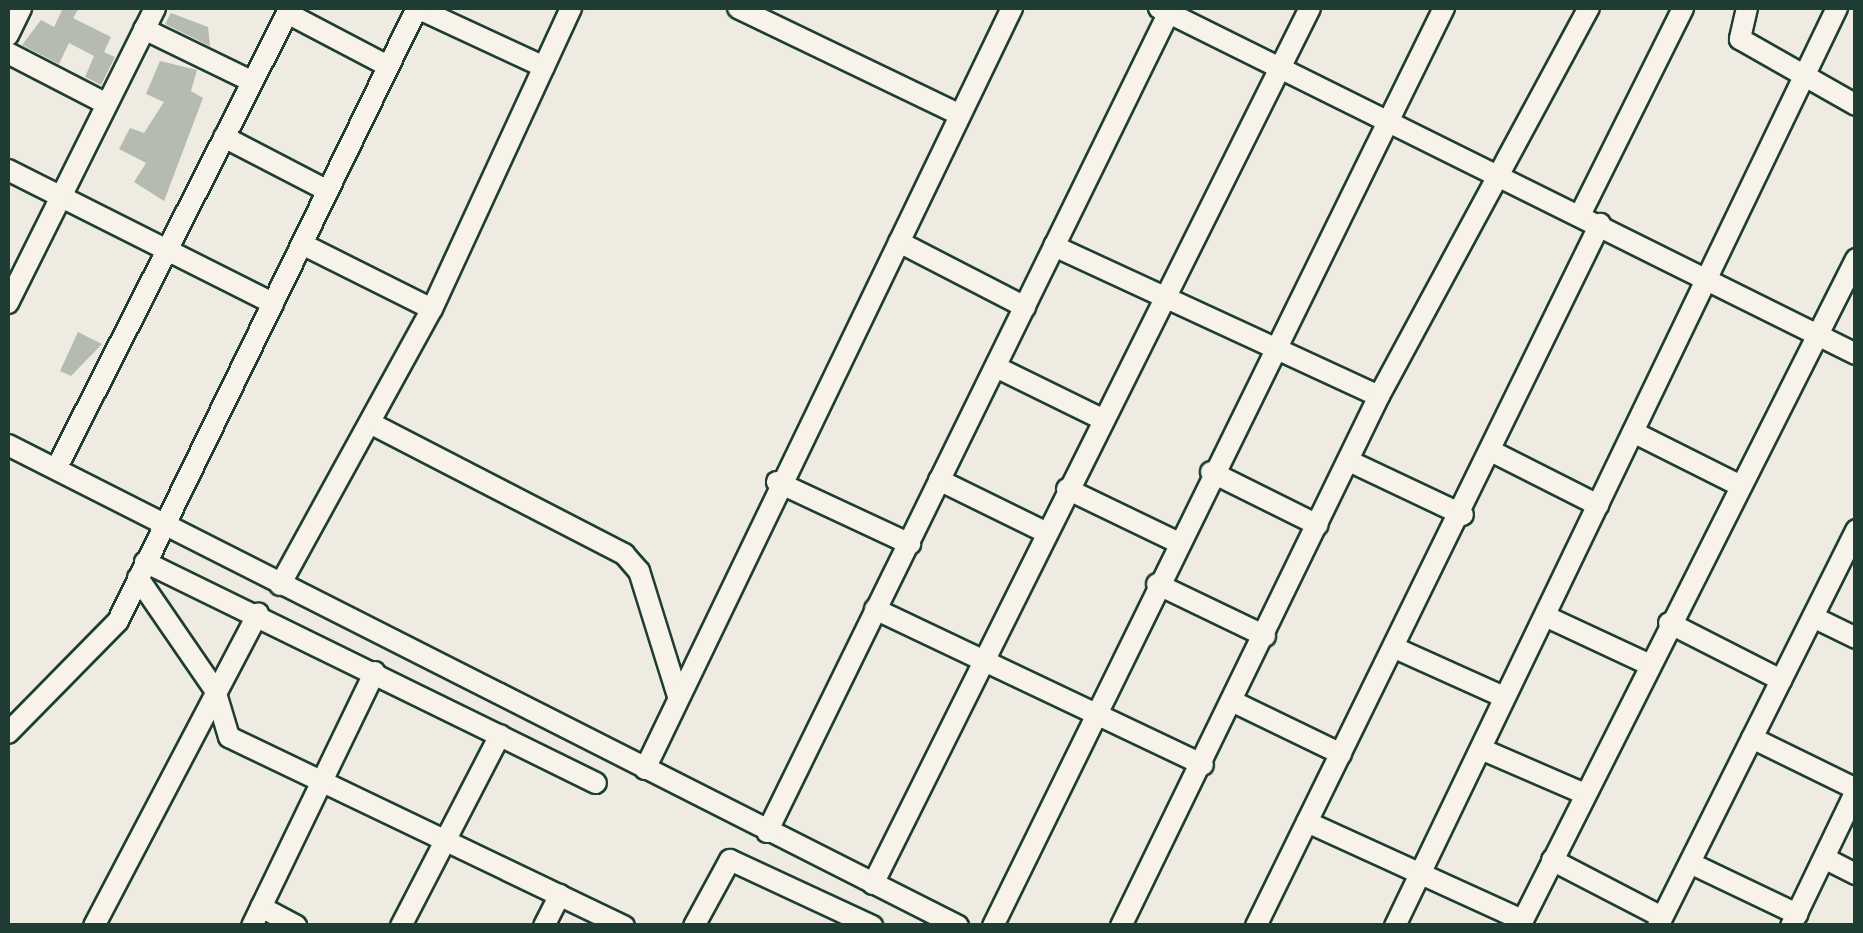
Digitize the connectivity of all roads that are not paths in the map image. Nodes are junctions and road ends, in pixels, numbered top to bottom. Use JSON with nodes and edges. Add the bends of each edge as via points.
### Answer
{"nodes":[{"id":1,"x":21,"y":8,"type":"edge"},
{"id":2,"x":155,"y":8,"type":"edge"},
{"id":3,"x":417,"y":8,"type":"edge"},
{"id":4,"x":571,"y":8,"type":"edge"},
{"id":5,"x":738,"y":8,"type":"edge"},
{"id":6,"x":1012,"y":8,"type":"edge"},
{"id":7,"x":1310,"y":8,"type":"edge"},
{"id":8,"x":1444,"y":8,"type":"edge"},
{"id":9,"x":1589,"y":8,"type":"edge"},
{"id":10,"x":1683,"y":8,"type":"edge"},
{"id":11,"x":1746,"y":8,"type":"edge"},
{"id":12,"x":1838,"y":8,"type":"edge"},
{"id":13,"x":1165,"y":9,"type":"edge"},
{"id":14,"x":289,"y":10,"type":"edge"},
{"id":15,"x":144,"y":29,"type":"junction"},
{"id":16,"x":8,"y":35,"type":"edge"},
{"id":17,"x":8,"y":53,"type":"edge"},
{"id":18,"x":388,"y":66,"type":"junction"},
{"id":19,"x":544,"y":66,"type":"junction"},
{"id":20,"x":1280,"y":68,"type":"junction"},
{"id":21,"x":1801,"y":77,"type":"junction"},
{"id":22,"x":251,"y":81,"type":"junction"},
{"id":23,"x":106,"y":104,"type":"junction"},
{"id":24,"x":1856,"y":105,"type":"edge"},
{"id":25,"x":960,"y":115,"type":"junction"},
{"id":26,"x":1387,"y":122,"type":"junction"},
{"id":27,"x":224,"y":138,"type":"junction"},
{"id":28,"x":8,"y":170,"type":"edge"},
{"id":29,"x":1500,"y":176,"type":"junction"},
{"id":30,"x":328,"y":192,"type":"junction"},
{"id":31,"x":59,"y":198,"type":"junction"},
{"id":32,"x":1580,"y":215,"type":"junction"},
{"id":33,"x":1600,"y":224,"type":"junction"},
{"id":34,"x":899,"y":242,"type":"junction"},
{"id":35,"x":302,"y":244,"type":"junction"},
{"id":36,"x":1054,"y":246,"type":"junction"},
{"id":37,"x":164,"y":250,"type":"junction"},
{"id":38,"x":1856,"y":259,"type":"edge"},
{"id":39,"x":1710,"y":281,"type":"junction"},
{"id":40,"x":1162,"y":300,"type":"junction"},
{"id":41,"x":8,"y":303,"type":"edge"},
{"id":42,"x":273,"y":303,"type":"junction"},
{"id":43,"x":1025,"y":307,"type":"junction"},
{"id":44,"x":432,"y":308,"type":"junction"},
{"id":45,"x":1816,"y":334,"type":"junction"},
{"id":46,"x":1274,"y":350,"type":"junction"},
{"id":47,"x":1856,"y":354,"type":"edge"},
{"id":48,"x":996,"y":367,"type":"junction"},
{"id":49,"x":1379,"y":396,"type":"junction"},
{"id":50,"x":1102,"y":419,"type":"junction"},
{"id":51,"x":372,"y":424,"type":"junction"},
{"id":52,"x":1633,"y":432,"type":"junction"},
{"id":53,"x":8,"y":445,"type":"edge"},
{"id":54,"x":1492,"y":452,"type":"junction"},
{"id":55,"x":1349,"y":462,"type":"junction"},
{"id":56,"x":56,"y":469,"type":"junction"},
{"id":57,"x":1211,"y":472,"type":"junction"},
{"id":58,"x":940,"y":480,"type":"junction"},
{"id":59,"x":778,"y":482,"type":"junction"},
{"id":60,"x":1737,"y":484,"type":"junction"},
{"id":61,"x":1068,"y":488,"type":"junction"},
{"id":62,"x":1598,"y":505,"type":"junction"},
{"id":63,"x":1463,"y":515,"type":"junction"},
{"id":64,"x":163,"y":526,"type":"junction"},
{"id":65,"x":1318,"y":526,"type":"junction"},
{"id":66,"x":1856,"y":530,"type":"edge"},
{"id":67,"x":1045,"y":532,"type":"junction"},
{"id":68,"x":1177,"y":542,"type":"junction"},
{"id":69,"x":910,"y":544,"type":"junction"},
{"id":70,"x":142,"y":570,"type":"junction"},
{"id":71,"x":1156,"y":584,"type":"junction"},
{"id":72,"x":280,"y":585,"type":"junction"},
{"id":73,"x":875,"y":609,"type":"junction"},
{"id":74,"x":258,"y":613,"type":"junction"},
{"id":75,"x":1545,"y":616,"type":"junction"},
{"id":76,"x":1813,"y":616,"type":"junction"},
{"id":77,"x":1669,"y":623,"type":"junction"},
{"id":78,"x":1265,"y":636,"type":"junction"},
{"id":79,"x":1856,"y":638,"type":"edge"},
{"id":80,"x":1395,"y":648,"type":"junction"},
{"id":81,"x":982,"y":664,"type":"junction"},
{"id":82,"x":1648,"y":664,"type":"junction"},
{"id":83,"x":374,"y":672,"type":"junction"},
{"id":84,"x":1780,"y":680,"type":"junction"},
{"id":85,"x":215,"y":690,"type":"junction"},
{"id":86,"x":678,"y":696,"type":"junction"},
{"id":87,"x":1504,"y":697,"type":"junction"},
{"id":88,"x":1234,"y":702,"type":"junction"},
{"id":89,"x":1090,"y":715,"type":"junction"},
{"id":90,"x":8,"y":732,"type":"edge"},
{"id":91,"x":500,"y":735,"type":"junction"},
{"id":92,"x":1752,"y":738,"type":"junction"},
{"id":93,"x":1481,"y":749,"type":"junction"},
{"id":94,"x":1340,"y":754,"type":"junction"},
{"id":95,"x":1202,"y":766,"type":"junction"},
{"id":96,"x":645,"y":769,"type":"junction"},
{"id":97,"x":323,"y":782,"type":"junction"},
{"id":98,"x":596,"y":783,"type":"dead end"},
{"id":99,"x":1856,"y":790,"type":"edge"},
{"id":100,"x":1585,"y":794,"type":"junction"},
{"id":101,"x":1307,"y":822,"type":"junction"},
{"id":102,"x":767,"y":832,"type":"junction"},
{"id":103,"x":444,"y":839,"type":"junction"},
{"id":104,"x":1826,"y":859,"type":"junction"},
{"id":105,"x":1552,"y":860,"type":"junction"},
{"id":106,"x":1690,"y":863,"type":"junction"},
{"id":107,"x":1421,"y":874,"type":"junction"},
{"id":108,"x":1856,"y":874,"type":"edge"},
{"id":109,"x":873,"y":884,"type":"junction"},
{"id":110,"x":560,"y":894,"type":"junction"},
{"id":111,"x":256,"y":916,"type":"edge"},
{"id":112,"x":1794,"y":920,"type":"edge"},
{"id":113,"x":850,"y":921,"type":"edge"},
{"id":114,"x":1660,"y":921,"type":"edge"},
{"id":115,"x":1521,"y":923,"type":"edge"},
{"id":116,"x":94,"y":926,"type":"edge"},
{"id":117,"x":296,"y":926,"type":"edge"},
{"id":118,"x":401,"y":926,"type":"edge"},
{"id":119,"x":544,"y":926,"type":"edge"},
{"id":120,"x":624,"y":926,"type":"edge"},
{"id":121,"x":694,"y":926,"type":"edge"},
{"id":122,"x":872,"y":926,"type":"edge"},
{"id":123,"x":958,"y":926,"type":"edge"},
{"id":124,"x":992,"y":926,"type":"edge"},
{"id":125,"x":1121,"y":926,"type":"edge"},
{"id":126,"x":1256,"y":926,"type":"edge"},
{"id":127,"x":1395,"y":926,"type":"edge"}],
"edges":[{"from":1,"to":16,"type":"street"},
{"from":2,"to":15,"type":"street"},
{"from":3,"to":18,"type":"street"},
{"from":3,"to":19,"type":"street"},
{"from":4,"to":19,"type":"street"},
{"from":5,"to":25,"type":"street"},
{"from":6,"to":25,"type":"street"},
{"from":7,"to":20,"type":"street"},
{"from":8,"to":26,"type":"street"},
{"from":9,"to":29,"type":"street"},
{"from":10,"to":32,"type":"street"},
{"from":11,"to":21,"type":"street","via":[[1740,39]]},
{"from":12,"to":21,"type":"street"},
{"from":13,"to":20,"type":"street"},
{"from":13,"to":36,"type":"street"},
{"from":14,"to":18,"type":"street"},
{"from":14,"to":22,"type":"street"},
{"from":15,"to":22,"type":"street"},
{"from":15,"to":23,"type":"street"},
{"from":17,"to":23,"type":"street"},
{"from":18,"to":30,"type":"street"},
{"from":19,"to":44,"type":"street"},
{"from":20,"to":26,"type":"street"},
{"from":20,"to":40,"type":"street"},
{"from":21,"to":24,"type":"street"},
{"from":21,"to":39,"type":"street"},
{"from":22,"to":27,"type":"street"},
{"from":23,"to":31,"type":"street"},
{"from":25,"to":34,"type":"street"},
{"from":26,"to":29,"type":"street"},
{"from":26,"to":46,"type":"street"},
{"from":27,"to":30,"type":"street"},
{"from":27,"to":37,"type":"street"},
{"from":28,"to":31,"type":"street"},
{"from":29,"to":32,"type":"street"},
{"from":29,"to":49,"type":"street"},
{"from":30,"to":35,"type":"street"},
{"from":31,"to":37,"type":"street"},
{"from":31,"to":41,"type":"street"},
{"from":32,"to":33,"type":"street"},
{"from":33,"to":39,"type":"street"},
{"from":33,"to":54,"type":"street"},
{"from":34,"to":43,"type":"street"},
{"from":34,"to":59,"type":"street"},
{"from":35,"to":42,"type":"street"},
{"from":35,"to":44,"type":"street"},
{"from":36,"to":40,"type":"street"},
{"from":36,"to":43,"type":"street"},
{"from":37,"to":42,"type":"street"},
{"from":37,"to":56,"type":"street"},
{"from":38,"to":45,"type":"street"},
{"from":39,"to":45,"type":"street"},
{"from":39,"to":52,"type":"street"},
{"from":40,"to":46,"type":"street"},
{"from":40,"to":50,"type":"street"},
{"from":42,"to":64,"type":"street"},
{"from":43,"to":48,"type":"street"},
{"from":44,"to":51,"type":"street"},
{"from":45,"to":47,"type":"street"},
{"from":45,"to":60,"type":"street"},
{"from":46,"to":49,"type":"street"},
{"from":46,"to":57,"type":"street"},
{"from":48,"to":50,"type":"street"},
{"from":48,"to":58,"type":"street"},
{"from":49,"to":55,"type":"street"},
{"from":50,"to":61,"type":"street"},
{"from":51,"to":72,"type":"street"},
{"from":51,"to":86,"type":"street","via":[[624,554],[639,570]]},
{"from":52,"to":60,"type":"street"},
{"from":52,"to":62,"type":"street"},
{"from":53,"to":56,"type":"street"},
{"from":54,"to":62,"type":"street"},
{"from":54,"to":63,"type":"street"},
{"from":55,"to":63,"type":"street"},
{"from":55,"to":65,"type":"street"},
{"from":56,"to":64,"type":"street"},
{"from":57,"to":65,"type":"street"},
{"from":57,"to":68,"type":"street"},
{"from":58,"to":67,"type":"street"},
{"from":58,"to":69,"type":"street"},
{"from":59,"to":69,"type":"street"},
{"from":59,"to":86,"type":"street"},
{"from":60,"to":77,"type":"street"},
{"from":61,"to":67,"type":"street"},
{"from":61,"to":68,"type":"street"},
{"from":62,"to":75,"type":"street"},
{"from":63,"to":80,"type":"street"},
{"from":64,"to":70,"type":"street"},
{"from":64,"to":72,"type":"street"},
{"from":65,"to":78,"type":"street"},
{"from":66,"to":76,"type":"street"},
{"from":67,"to":81,"type":"street"},
{"from":68,"to":71,"type":"street"},
{"from":69,"to":73,"type":"street"},
{"from":70,"to":74,"type":"street"},
{"from":70,"to":85,"type":"street"},
{"from":70,"to":90,"type":"street","via":[[112,630]]},
{"from":71,"to":78,"type":"street"},
{"from":71,"to":89,"type":"street"},
{"from":72,"to":96,"type":"street"},
{"from":73,"to":81,"type":"street"},
{"from":73,"to":102,"type":"street"},
{"from":74,"to":83,"type":"street"},
{"from":74,"to":85,"type":"street"},
{"from":75,"to":82,"type":"street"},
{"from":75,"to":87,"type":"street"},
{"from":76,"to":79,"type":"street"},
{"from":76,"to":84,"type":"street"},
{"from":77,"to":82,"type":"street"},
{"from":77,"to":84,"type":"street"},
{"from":78,"to":88,"type":"street"},
{"from":80,"to":87,"type":"street"},
{"from":80,"to":94,"type":"street"},
{"from":81,"to":89,"type":"street"},
{"from":81,"to":109,"type":"street"},
{"from":82,"to":100,"type":"street"},
{"from":83,"to":91,"type":"street"},
{"from":83,"to":97,"type":"street"},
{"from":84,"to":92,"type":"street"},
{"from":85,"to":97,"type":"street","via":[[223,733]]},
{"from":85,"to":116,"type":"street"},
{"from":86,"to":96,"type":"street"},
{"from":87,"to":93,"type":"street"},
{"from":88,"to":94,"type":"street"},
{"from":88,"to":95,"type":"street"},
{"from":89,"to":95,"type":"street"},
{"from":89,"to":124,"type":"street"},
{"from":91,"to":98,"type":"street"},
{"from":91,"to":103,"type":"street"},
{"from":92,"to":99,"type":"street"},
{"from":92,"to":106,"type":"street"},
{"from":93,"to":100,"type":"street"},
{"from":93,"to":107,"type":"street"},
{"from":94,"to":101,"type":"street"},
{"from":95,"to":125,"type":"street"},
{"from":96,"to":102,"type":"street"},
{"from":97,"to":103,"type":"street"},
{"from":97,"to":111,"type":"street"},
{"from":99,"to":104,"type":"street"},
{"from":100,"to":105,"type":"street"},
{"from":101,"to":107,"type":"street"},
{"from":101,"to":126,"type":"street"},
{"from":102,"to":109,"type":"street"},
{"from":103,"to":110,"type":"street"},
{"from":103,"to":118,"type":"street"},
{"from":104,"to":108,"type":"street"},
{"from":104,"to":112,"type":"street"},
{"from":105,"to":114,"type":"street"},
{"from":105,"to":115,"type":"street"},
{"from":106,"to":112,"type":"street"},
{"from":106,"to":114,"type":"street"},
{"from":107,"to":115,"type":"street"},
{"from":107,"to":127,"type":"street"},
{"from":109,"to":123,"type":"street"},
{"from":110,"to":119,"type":"street"},
{"from":110,"to":120,"type":"street"},
{"from":111,"to":117,"type":"street"},
{"from":113,"to":121,"type":"street","via":[[730,860]]},
{"from":113,"to":122,"type":"street"}]}
